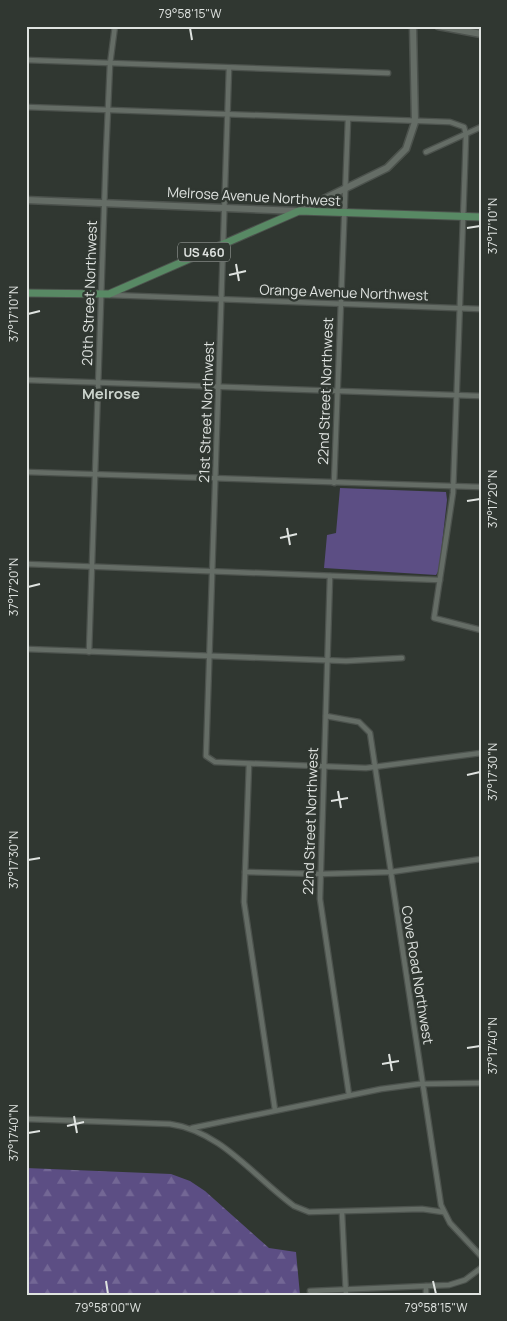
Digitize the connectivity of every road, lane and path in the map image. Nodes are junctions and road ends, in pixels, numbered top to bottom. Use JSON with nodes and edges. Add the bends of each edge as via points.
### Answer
{"nodes":[{"id":1,"x":115,"y":26,"type":"edge"},
{"id":2,"x":413,"y":26,"type":"edge"},
{"id":3,"x":438,"y":26,"type":"edge"},
{"id":4,"x":481,"y":34,"type":"edge"},
{"id":5,"x":26,"y":60,"type":"edge"},
{"id":6,"x":110,"y":64,"type":"junction"},
{"id":7,"x":230,"y":68,"type":"junction"},
{"id":8,"x":388,"y":73,"type":"dead end"},
{"id":9,"x":26,"y":107,"type":"edge"},
{"id":10,"x":108,"y":110,"type":"junction"},
{"id":11,"x":228,"y":115,"type":"junction"},
{"id":12,"x":348,"y":120,"type":"junction"},
{"id":13,"x":416,"y":122,"type":"junction"},
{"id":14,"x":481,"y":126,"type":"edge"},
{"id":15,"x":466,"y":134,"type":"junction"},
{"id":16,"x":426,"y":152,"type":"dead end"},
{"id":17,"x":346,"y":189,"type":"junction"},
{"id":18,"x":26,"y":200,"type":"edge"},
{"id":19,"x":104,"y":202,"type":"junction"},
{"id":20,"x":225,"y":206,"type":"junction"},
{"id":21,"x":299,"y":211,"type":"junction"},
{"id":22,"x":344,"y":213,"type":"junction"},
{"id":23,"x":463,"y":217,"type":"junction"},
{"id":24,"x":481,"y":218,"type":"edge"},
{"id":25,"x":224,"y":243,"type":"junction"},
{"id":26,"x":26,"y":293,"type":"edge"},
{"id":27,"x":109,"y":294,"type":"junction"},
{"id":28,"x":101,"y":296,"type":"junction"},
{"id":29,"x":221,"y":300,"type":"junction"},
{"id":30,"x":341,"y":304,"type":"junction"},
{"id":31,"x":460,"y":308,"type":"junction"},
{"id":32,"x":481,"y":309,"type":"edge"},
{"id":33,"x":26,"y":380,"type":"edge"},
{"id":34,"x":98,"y":382,"type":"junction"},
{"id":35,"x":218,"y":386,"type":"junction"},
{"id":36,"x":337,"y":391,"type":"junction"},
{"id":37,"x":457,"y":395,"type":"junction"},
{"id":38,"x":481,"y":396,"type":"edge"},
{"id":39,"x":26,"y":472,"type":"edge"},
{"id":40,"x":95,"y":474,"type":"junction"},
{"id":41,"x":216,"y":478,"type":"junction"},
{"id":42,"x":334,"y":483,"type":"junction"},
{"id":43,"x":453,"y":487,"type":"junction"},
{"id":44,"x":481,"y":487,"type":"edge"},
{"id":45,"x":26,"y":564,"type":"edge"},
{"id":46,"x":91,"y":566,"type":"junction"},
{"id":47,"x":212,"y":571,"type":"junction"},
{"id":48,"x":330,"y":576,"type":"junction"},
{"id":49,"x":440,"y":580,"type":"junction"},
{"id":50,"x":481,"y":630,"type":"edge"},
{"id":51,"x":26,"y":649,"type":"edge"},
{"id":52,"x":89,"y":652,"type":"junction"},
{"id":53,"x":209,"y":656,"type":"junction"},
{"id":54,"x":402,"y":658,"type":"dead end"},
{"id":55,"x":328,"y":660,"type":"junction"},
{"id":56,"x":326,"y":716,"type":"junction"},
{"id":57,"x":481,"y":753,"type":"edge"},
{"id":58,"x":249,"y":764,"type":"junction"},
{"id":59,"x":324,"y":766,"type":"junction"},
{"id":60,"x":376,"y":768,"type":"junction"},
{"id":61,"x":481,"y":859,"type":"edge"},
{"id":62,"x":245,"y":872,"type":"junction"},
{"id":63,"x":391,"y":872,"type":"junction"},
{"id":64,"x":320,"y":874,"type":"junction"},
{"id":65,"x":424,"y":1084,"type":"junction"},
{"id":66,"x":481,"y":1084,"type":"edge"},
{"id":67,"x":349,"y":1095,"type":"junction"},
{"id":68,"x":275,"y":1110,"type":"junction"},
{"id":69,"x":26,"y":1119,"type":"edge"},
{"id":70,"x":192,"y":1128,"type":"junction"},
{"id":71,"x":443,"y":1212,"type":"junction"},
{"id":72,"x":342,"y":1213,"type":"junction"},
{"id":73,"x":481,"y":1256,"type":"edge"},
{"id":74,"x":481,"y":1268,"type":"edge"},
{"id":75,"x":426,"y":1286,"type":"junction"},
{"id":76,"x":345,"y":1289,"type":"junction"},
{"id":77,"x":310,"y":1291,"type":"dead end"},
{"id":78,"x":346,"y":1295,"type":"edge"},
{"id":79,"x":426,"y":1295,"type":"edge"}],
"edges":[{"from":1,"to":6,"type":"street","name":"20th Street Northwest"},
{"from":2,"to":13,"type":"street"},
{"from":3,"to":4,"type":"street"},
{"from":5,"to":6,"type":"street"},
{"from":6,"to":7,"type":"street"},
{"from":6,"to":10,"type":"street","name":"20th Street Northwest"},
{"from":7,"to":8,"type":"street"},
{"from":7,"to":11,"type":"street","name":"21st Street Northwest"},
{"from":9,"to":10,"type":"street"},
{"from":10,"to":11,"type":"street"},
{"from":10,"to":19,"type":"street","name":"20th Street Northwest"},
{"from":11,"to":12,"type":"street"},
{"from":11,"to":20,"type":"street","name":"21st Street Northwest"},
{"from":12,"to":13,"type":"street"},
{"from":12,"to":17,"type":"street","name":"22nd Street Northwest"},
{"from":13,"to":15,"type":"street","via":[[458,123]]},
{"from":13,"to":17,"type":"street","via":[[406,150],[394,163]]},
{"from":14,"to":15,"type":"street"},
{"from":15,"to":16,"type":"street"},
{"from":15,"to":23,"type":"street"},
{"from":17,"to":21,"type":"street"},
{"from":17,"to":22,"type":"street","name":"22nd Street Northwest"},
{"from":18,"to":19,"type":"street","name":"Melrose Avenue Northwest"},
{"from":19,"to":20,"type":"street","name":"Melrose Avenue Northwest"},
{"from":19,"to":28,"type":"street","name":"20th Street Northwest"},
{"from":20,"to":21,"type":"street","name":"Melrose Avenue Northwest"},
{"from":20,"to":25,"type":"street","name":"21st Street Northwest"},
{"from":21,"to":22,"type":"main road","name":"Melrose Avenue Northwest","number":"US 460"},
{"from":21,"to":25,"type":"main road","number":"US 460"},
{"from":22,"to":23,"type":"main road","name":"Melrose Avenue Northwest","number":"US 460"},
{"from":22,"to":30,"type":"street","name":"22nd Street Northwest"},
{"from":23,"to":24,"type":"main road","name":"Melrose Avenue Northwest","number":"US 460"},
{"from":23,"to":31,"type":"street"},
{"from":25,"to":27,"type":"main road","number":"US 460"},
{"from":25,"to":29,"type":"street","name":"21st Street Northwest"},
{"from":26,"to":28,"type":"main road","name":"Orange Avenue Northwest","number":"US 460"},
{"from":27,"to":28,"type":"main road","name":"Orange Avenue Northwest","number":"US 460"},
{"from":27,"to":29,"type":"street","name":"Orange Avenue Northwest"},
{"from":28,"to":34,"type":"street","name":"20th Street Northwest"},
{"from":29,"to":30,"type":"street","name":"Orange Avenue Northwest"},
{"from":29,"to":35,"type":"street","name":"21st Street Northwest"},
{"from":30,"to":31,"type":"street","name":"Orange Avenue Northwest"},
{"from":30,"to":36,"type":"street","name":"22nd Street Northwest"},
{"from":31,"to":32,"type":"street","name":"Orange Avenue Northwest"},
{"from":31,"to":37,"type":"street"},
{"from":33,"to":34,"type":"street"},
{"from":34,"to":35,"type":"street"},
{"from":34,"to":40,"type":"street","name":"20th Street Northwest"},
{"from":35,"to":36,"type":"street"},
{"from":35,"to":41,"type":"street","name":"21st Street Northwest"},
{"from":36,"to":37,"type":"street"},
{"from":36,"to":42,"type":"street","name":"22nd Street Northwest"},
{"from":37,"to":38,"type":"street"},
{"from":37,"to":43,"type":"street"},
{"from":39,"to":40,"type":"street"},
{"from":40,"to":41,"type":"street"},
{"from":40,"to":46,"type":"street","name":"20th Street Northwest"},
{"from":41,"to":42,"type":"street"},
{"from":41,"to":47,"type":"street","name":"21st Street Northwest"},
{"from":42,"to":43,"type":"street"},
{"from":43,"to":44,"type":"street"},
{"from":43,"to":49,"type":"street"},
{"from":45,"to":46,"type":"street"},
{"from":46,"to":47,"type":"street"},
{"from":46,"to":52,"type":"street","name":"20th Street Northwest"},
{"from":47,"to":48,"type":"street"},
{"from":47,"to":53,"type":"street","name":"21st Street Northwest"},
{"from":48,"to":49,"type":"street"},
{"from":48,"to":55,"type":"street","name":"22nd Street Northwest"},
{"from":49,"to":50,"type":"street","via":[[434,618]]},
{"from":51,"to":52,"type":"street"},
{"from":52,"to":53,"type":"street"},
{"from":53,"to":55,"type":"street"},
{"from":53,"to":58,"type":"street","name":"21st Street Northwest","via":[[206,756],[215,762]]},
{"from":54,"to":55,"type":"street"},
{"from":55,"to":56,"type":"street","name":"22nd Street Northwest"},
{"from":56,"to":59,"type":"street","name":"22nd Street Northwest"},
{"from":56,"to":60,"type":"street","name":"Cove Road Northwest","via":[[364,725],[370,733]]},
{"from":57,"to":60,"type":"street"},
{"from":58,"to":59,"type":"street"},
{"from":58,"to":62,"type":"street"},
{"from":59,"to":60,"type":"street"},
{"from":59,"to":64,"type":"street","name":"22nd Street Northwest"},
{"from":60,"to":63,"type":"street","name":"Cove Road Northwest"},
{"from":61,"to":63,"type":"street"},
{"from":62,"to":64,"type":"street"},
{"from":62,"to":68,"type":"street","via":[[244,902]]},
{"from":63,"to":64,"type":"street"},
{"from":63,"to":65,"type":"street","name":"Cove Road Northwest"},
{"from":64,"to":67,"type":"street","name":"22nd Street Northwest","via":[[320,899]]},
{"from":65,"to":66,"type":"street"},
{"from":65,"to":67,"type":"street"},
{"from":65,"to":71,"type":"street","name":"Cove Road Northwest"},
{"from":67,"to":68,"type":"street"},
{"from":68,"to":70,"type":"street"},
{"from":69,"to":70,"type":"street","via":[[170,1124]]},
{"from":70,"to":72,"type":"street","via":[[210,1137],[294,1206],[309,1212]]},
{"from":71,"to":72,"type":"street","via":[[422,1209]]},
{"from":71,"to":73,"type":"street","name":"Cove Road Northwest"},
{"from":72,"to":76,"type":"street"},
{"from":74,"to":75,"type":"street","via":[[457,1283]]},
{"from":75,"to":76,"type":"street"},
{"from":75,"to":79,"type":"street"},
{"from":76,"to":77,"type":"street"},
{"from":76,"to":78,"type":"street"}]}
